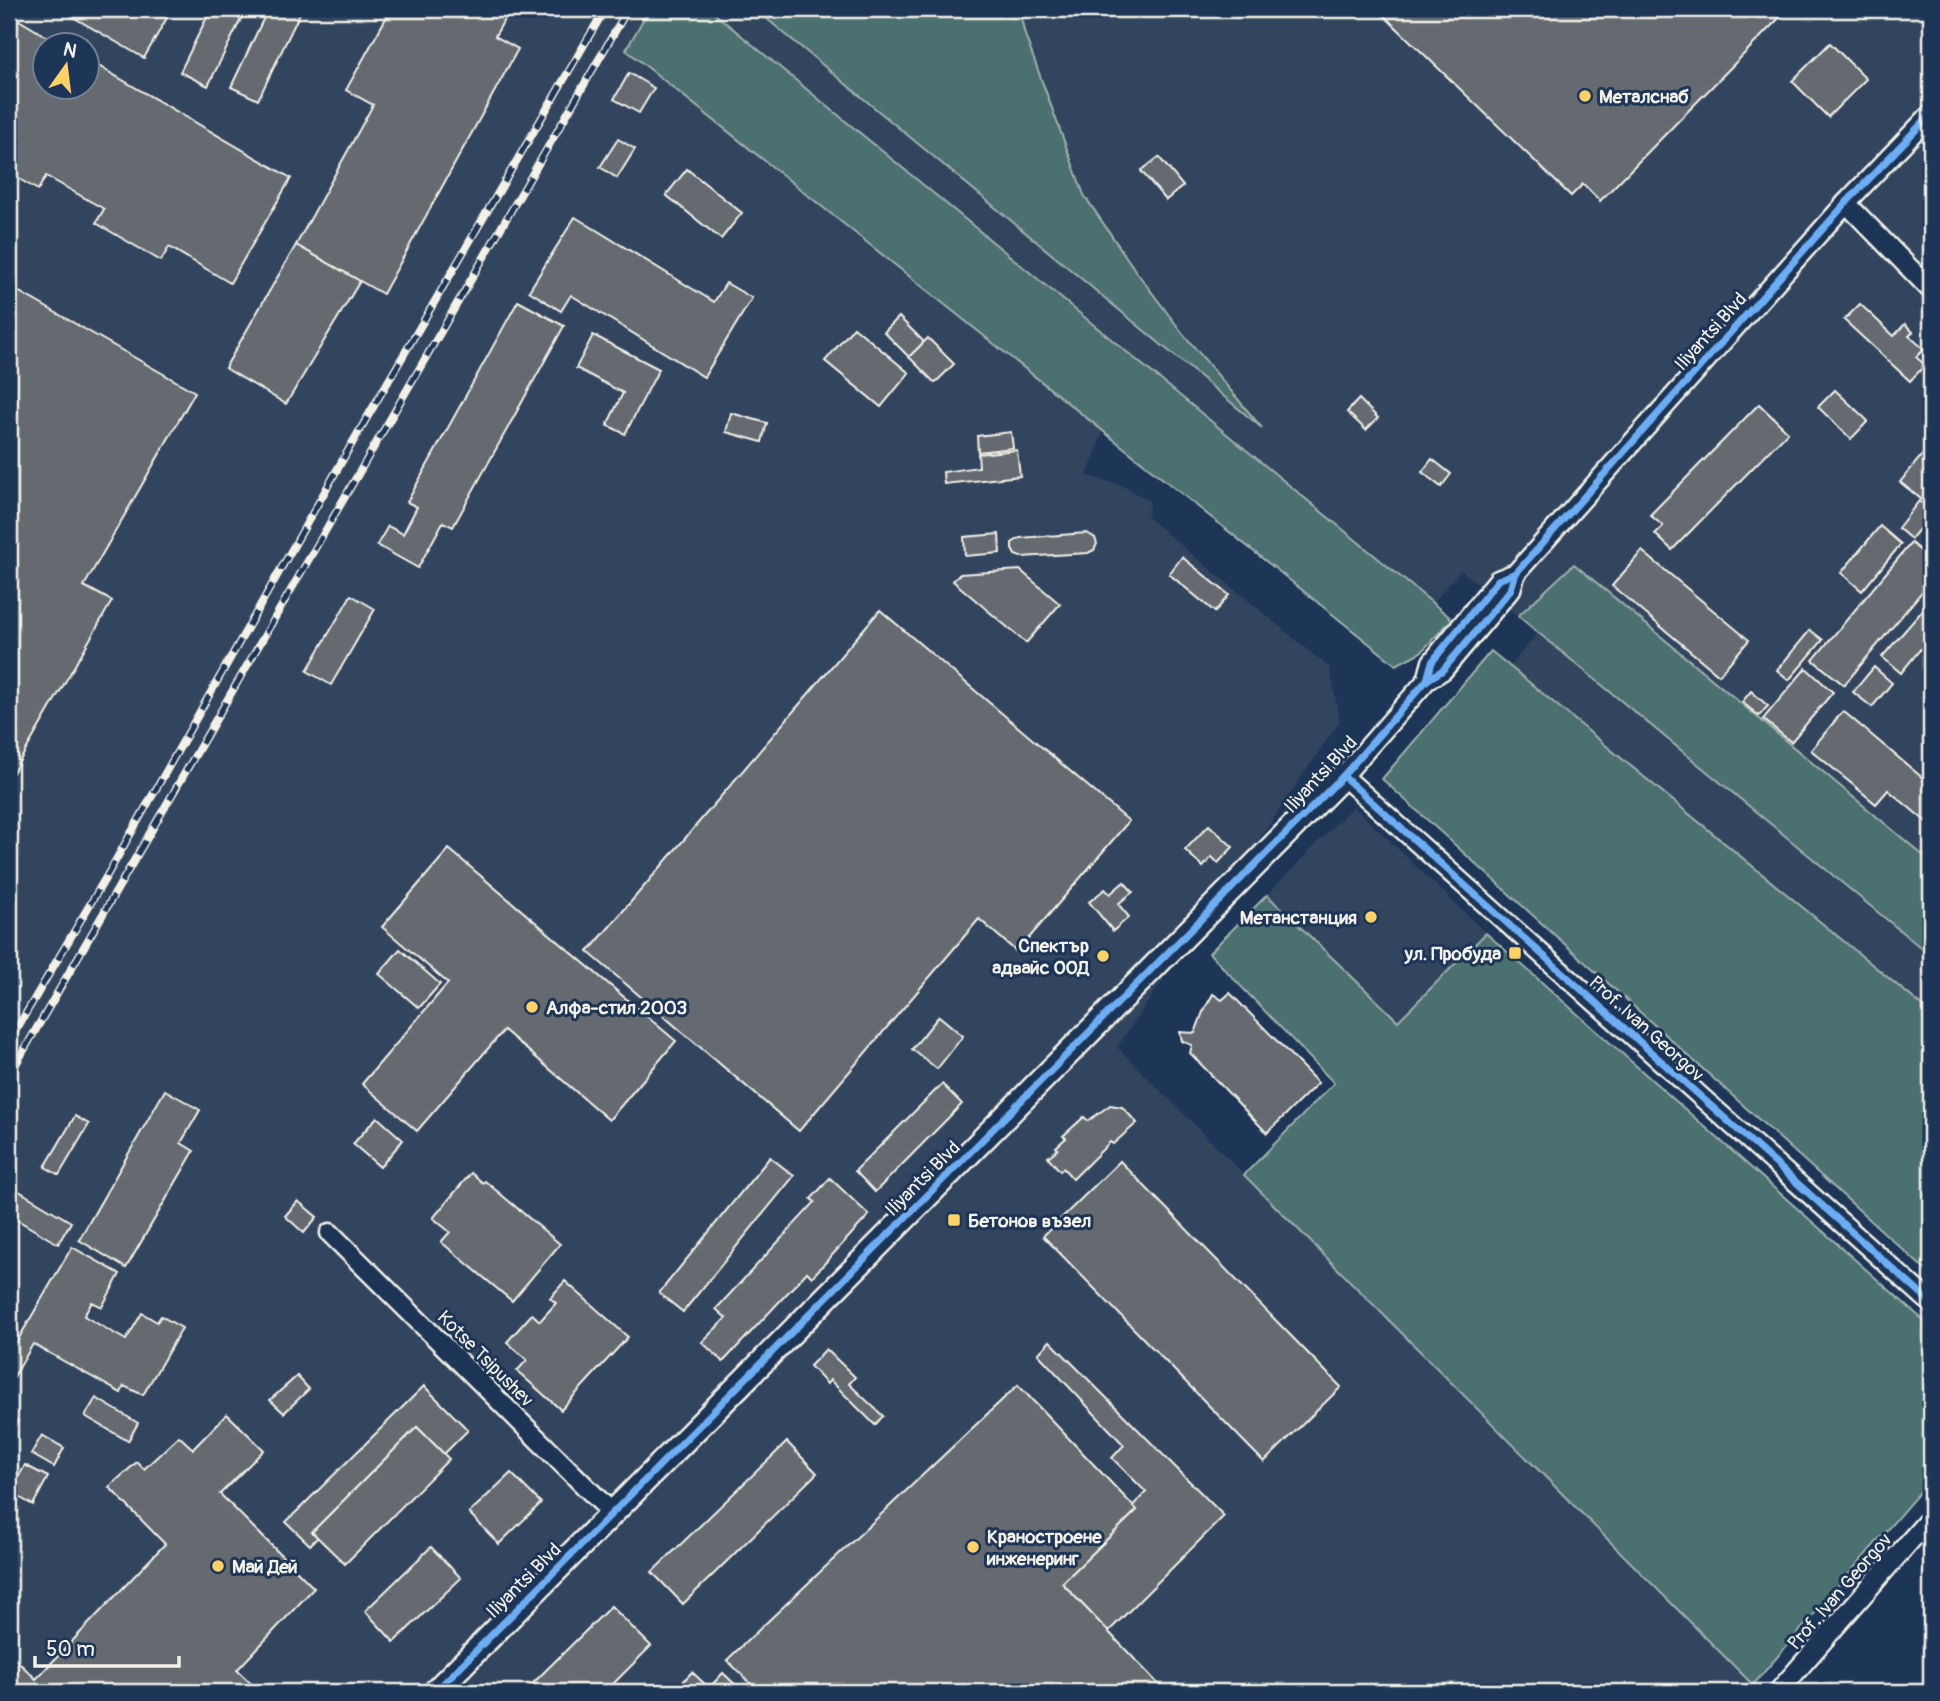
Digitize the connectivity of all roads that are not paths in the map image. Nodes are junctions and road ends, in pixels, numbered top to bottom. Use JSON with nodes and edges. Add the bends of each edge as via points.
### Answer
{"nodes":[{"id":1,"x":1931,"y":114,"type":"edge"},
{"id":2,"x":1846,"y":204,"type":"junction"},
{"id":3,"x":1931,"y":290,"type":"edge"},
{"id":4,"x":1343,"y":776,"type":"junction"},
{"id":5,"x":330,"y":1233,"type":"dead end"},
{"id":6,"x":1931,"y":1303,"type":"edge"},
{"id":7,"x":612,"y":1513,"type":"junction"},
{"id":8,"x":1931,"y":1517,"type":"edge"},
{"id":9,"x":435,"y":1692,"type":"edge"},
{"id":10,"x":1778,"y":1692,"type":"edge"}],
"edges":[{"from":1,"to":2,"type":"street","name":"Iliyantsi Blvd"},
{"from":2,"to":3,"type":"street"},
{"from":2,"to":4,"type":"street","name":"Iliyantsi Blvd","via":[[1516,573],[1511,589],[1443,670],[1427,680]]},
{"from":4,"to":6,"type":"street","name":"Prof. Ivan Georgov"},
{"from":4,"to":7,"type":"street","name":"Iliyantsi Blvd"},
{"from":5,"to":7,"type":"street","name":"Kotse Tsipushev"},
{"from":7,"to":9,"type":"street","name":"Iliyantsi Blvd"},
{"from":8,"to":10,"type":"street","name":"Prof. Ivan Georgov"}]}
